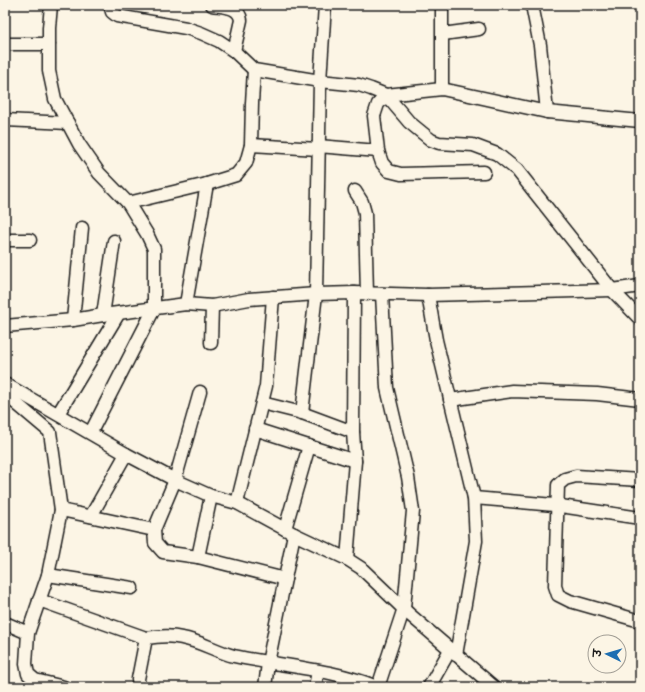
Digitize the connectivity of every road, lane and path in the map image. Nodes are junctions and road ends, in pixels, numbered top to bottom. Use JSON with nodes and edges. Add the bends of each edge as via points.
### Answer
{"nodes":[{"id":1,"x":51,"y":5,"type":"edge"},
{"id":2,"x":110,"y":5,"type":"edge"},
{"id":3,"x":212,"y":5,"type":"edge"},
{"id":4,"x":326,"y":5,"type":"edge"},
{"id":5,"x":442,"y":5,"type":"edge"},
{"id":6,"x":532,"y":5,"type":"edge"},
{"id":7,"x":479,"y":29,"type":"dead end"},
{"id":8,"x":443,"y":34,"type":"junction"},
{"id":9,"x":5,"y":44,"type":"edge"},
{"id":10,"x":49,"y":44,"type":"junction"},
{"id":11,"x":234,"y":51,"type":"junction"},
{"id":12,"x":254,"y":70,"type":"junction"},
{"id":13,"x":320,"y":81,"type":"junction"},
{"id":14,"x":442,"y":89,"type":"junction"},
{"id":15,"x":386,"y":95,"type":"junction"},
{"id":16,"x":547,"y":112,"type":"junction"},
{"id":17,"x":5,"y":120,"type":"edge"},
{"id":18,"x":640,"y":121,"type":"edge"},
{"id":19,"x":68,"y":123,"type":"junction"},
{"id":20,"x":251,"y":145,"type":"junction"},
{"id":21,"x":318,"y":148,"type":"junction"},
{"id":22,"x":378,"y":152,"type":"junction"},
{"id":23,"x":484,"y":172,"type":"dead end"},
{"id":24,"x":207,"y":184,"type":"junction"},
{"id":25,"x":355,"y":191,"type":"dead end"},
{"id":26,"x":128,"y":203,"type":"junction"},
{"id":27,"x":82,"y":228,"type":"dead end"},
{"id":28,"x":5,"y":240,"type":"edge"},
{"id":29,"x":30,"y":240,"type":"dead end"},
{"id":30,"x":114,"y":241,"type":"dead end"},
{"id":31,"x":640,"y":286,"type":"edge"},
{"id":32,"x":612,"y":290,"type":"junction"},
{"id":33,"x":354,"y":293,"type":"junction"},
{"id":34,"x":316,"y":294,"type":"junction"},
{"id":35,"x":367,"y":294,"type":"junction"},
{"id":36,"x":382,"y":294,"type":"junction"},
{"id":37,"x":428,"y":295,"type":"junction"},
{"id":38,"x":273,"y":297,"type":"junction"},
{"id":39,"x":186,"y":304,"type":"junction"},
{"id":40,"x":212,"y":306,"type":"junction"},
{"id":41,"x":154,"y":309,"type":"junction"},
{"id":42,"x":119,"y":313,"type":"junction"},
{"id":43,"x":103,"y":315,"type":"junction"},
{"id":44,"x":73,"y":320,"type":"junction"},
{"id":45,"x":640,"y":320,"type":"edge"},
{"id":46,"x":5,"y":326,"type":"edge"},
{"id":47,"x":211,"y":343,"type":"dead end"},
{"id":48,"x":6,"y":389,"type":"edge"},
{"id":49,"x":200,"y":392,"type":"dead end"},
{"id":50,"x":640,"y":399,"type":"edge"},
{"id":51,"x":450,"y":400,"type":"junction"},
{"id":52,"x":262,"y":403,"type":"junction"},
{"id":53,"x":302,"y":413,"type":"junction"},
{"id":54,"x":58,"y":414,"type":"junction"},
{"id":55,"x":255,"y":429,"type":"junction"},
{"id":56,"x":91,"y":432,"type":"junction"},
{"id":57,"x":353,"y":432,"type":"junction"},
{"id":58,"x":309,"y":446,"type":"junction"},
{"id":59,"x":126,"y":454,"type":"junction"},
{"id":60,"x":355,"y":461,"type":"junction"},
{"id":61,"x":175,"y":480,"type":"junction"},
{"id":62,"x":640,"y":480,"type":"edge"},
{"id":63,"x":211,"y":496,"type":"junction"},
{"id":64,"x":474,"y":498,"type":"junction"},
{"id":65,"x":237,"y":503,"type":"junction"},
{"id":66,"x":557,"y":505,"type":"junction"},
{"id":67,"x":62,"y":510,"type":"junction"},
{"id":68,"x":91,"y":516,"type":"junction"},
{"id":69,"x":640,"y":518,"type":"edge"},
{"id":70,"x":154,"y":530,"type":"junction"},
{"id":71,"x":290,"y":531,"type":"junction"},
{"id":72,"x":198,"y":557,"type":"junction"},
{"id":73,"x":347,"y":559,"type":"junction"},
{"id":74,"x":48,"y":575,"type":"junction"},
{"id":75,"x":285,"y":579,"type":"junction"},
{"id":76,"x":132,"y":588,"type":"dead end"},
{"id":77,"x":39,"y":600,"type":"junction"},
{"id":78,"x":404,"y":608,"type":"junction"},
{"id":79,"x":640,"y":621,"type":"edge"},
{"id":80,"x":5,"y":623,"type":"edge"},
{"id":81,"x":28,"y":633,"type":"junction"},
{"id":82,"x":146,"y":638,"type":"junction"},
{"id":83,"x":453,"y":652,"type":"junction"},
{"id":84,"x":268,"y":663,"type":"junction"},
{"id":85,"x":318,"y":671,"type":"junction"},
{"id":86,"x":348,"y":682,"type":"edge"},
{"id":87,"x":64,"y":687,"type":"edge"},
{"id":88,"x":139,"y":687,"type":"edge"},
{"id":89,"x":265,"y":687,"type":"edge"},
{"id":90,"x":315,"y":687,"type":"edge"},
{"id":91,"x":378,"y":687,"type":"edge"},
{"id":92,"x":429,"y":687,"type":"edge"},
{"id":93,"x":494,"y":687,"type":"edge"}],
"edges":[{"from":1,"to":10,"type":"street"},
{"from":2,"to":11,"type":"street","via":[[112,12],[117,16],[186,28],[220,41]]},
{"from":3,"to":11,"type":"street","via":[[233,9],[240,15]]},
{"from":4,"to":13,"type":"street"},
{"from":5,"to":8,"type":"street"},
{"from":6,"to":16,"type":"street","via":[[540,45]]},
{"from":7,"to":8,"type":"street"},
{"from":8,"to":14,"type":"street"},
{"from":9,"to":10,"type":"street"},
{"from":10,"to":19,"type":"street","via":[[49,71],[55,99]]},
{"from":11,"to":12,"type":"street"},
{"from":12,"to":13,"type":"street"},
{"from":12,"to":20,"type":"street"},
{"from":13,"to":15,"type":"street","via":[[360,85]]},
{"from":13,"to":21,"type":"street"},
{"from":14,"to":15,"type":"street"},
{"from":14,"to":16,"type":"street"},
{"from":15,"to":22,"type":"street","via":[[378,104],[374,116]]},
{"from":15,"to":32,"type":"street","via":[[409,122],[431,140],[439,143],[474,145],[497,154],[517,170]]},
{"from":16,"to":18,"type":"street"},
{"from":17,"to":19,"type":"street"},
{"from":19,"to":26,"type":"street","via":[[99,173]]},
{"from":20,"to":21,"type":"street"},
{"from":20,"to":24,"type":"street","via":[[246,163],[236,175]]},
{"from":21,"to":22,"type":"street"},
{"from":21,"to":34,"type":"street"},
{"from":22,"to":23,"type":"street","via":[[382,163],[389,171],[402,174]]},
{"from":24,"to":26,"type":"street"},
{"from":24,"to":39,"type":"street"},
{"from":25,"to":35,"type":"street","via":[[365,213]]},
{"from":26,"to":41,"type":"street","via":[[154,249]]},
{"from":27,"to":44,"type":"street"},
{"from":28,"to":29,"type":"street"},
{"from":30,"to":43,"type":"street"},
{"from":31,"to":32,"type":"street"},
{"from":32,"to":37,"type":"street"},
{"from":32,"to":45,"type":"street"},
{"from":33,"to":34,"type":"street"},
{"from":33,"to":35,"type":"street"},
{"from":33,"to":57,"type":"street"},
{"from":34,"to":38,"type":"street"},
{"from":34,"to":53,"type":"street"},
{"from":35,"to":36,"type":"street"},
{"from":36,"to":37,"type":"street"},
{"from":36,"to":78,"type":"street","via":[[387,388],[408,477],[413,511]]},
{"from":37,"to":51,"type":"street"},
{"from":38,"to":40,"type":"street"},
{"from":38,"to":52,"type":"street","via":[[266,386]]},
{"from":39,"to":40,"type":"street"},
{"from":39,"to":41,"type":"street"},
{"from":40,"to":47,"type":"street"},
{"from":41,"to":42,"type":"street"},
{"from":41,"to":56,"type":"street"},
{"from":42,"to":43,"type":"street"},
{"from":42,"to":54,"type":"street"},
{"from":43,"to":44,"type":"street"},
{"from":44,"to":46,"type":"street"},
{"from":48,"to":54,"type":"street"},
{"from":48,"to":67,"type":"street","via":[[50,432]]},
{"from":49,"to":61,"type":"street"},
{"from":50,"to":51,"type":"street","via":[[597,394],[512,391]]},
{"from":51,"to":64,"type":"street"},
{"from":52,"to":53,"type":"street"},
{"from":52,"to":55,"type":"street"},
{"from":53,"to":57,"type":"street"},
{"from":54,"to":56,"type":"street"},
{"from":55,"to":58,"type":"street"},
{"from":55,"to":65,"type":"street"},
{"from":56,"to":59,"type":"street"},
{"from":57,"to":60,"type":"street"},
{"from":58,"to":60,"type":"street"},
{"from":58,"to":71,"type":"street"},
{"from":59,"to":61,"type":"street"},
{"from":59,"to":68,"type":"street"},
{"from":60,"to":73,"type":"street"},
{"from":61,"to":63,"type":"street"},
{"from":61,"to":70,"type":"street"},
{"from":62,"to":66,"type":"street","via":[[576,476],[565,479],[558,486]]},
{"from":63,"to":65,"type":"street"},
{"from":63,"to":72,"type":"street"},
{"from":64,"to":66,"type":"street"},
{"from":64,"to":83,"type":"street","via":[[476,541]]},
{"from":65,"to":71,"type":"street"},
{"from":66,"to":69,"type":"street"},
{"from":66,"to":79,"type":"street","via":[[554,586],[558,595],[570,601]]},
{"from":67,"to":68,"type":"street"},
{"from":67,"to":74,"type":"street"},
{"from":68,"to":70,"type":"street"},
{"from":70,"to":72,"type":"street","via":[[154,543],[162,552]]},
{"from":71,"to":73,"type":"street"},
{"from":71,"to":75,"type":"street"},
{"from":72,"to":75,"type":"street"},
{"from":73,"to":78,"type":"street","via":[[361,568]]},
{"from":74,"to":76,"type":"street"},
{"from":74,"to":77,"type":"street"},
{"from":75,"to":84,"type":"street"},
{"from":77,"to":81,"type":"street"},
{"from":77,"to":82,"type":"street"},
{"from":78,"to":83,"type":"street"},
{"from":78,"to":91,"type":"street"},
{"from":80,"to":81,"type":"street"},
{"from":81,"to":87,"type":"street","via":[[28,674],[35,680]]},
{"from":82,"to":84,"type":"street","via":[[183,638],[230,655]]},
{"from":82,"to":88,"type":"street","via":[[138,679]]},
{"from":83,"to":92,"type":"street"},
{"from":83,"to":93,"type":"street"},
{"from":84,"to":85,"type":"street"},
{"from":84,"to":89,"type":"street"},
{"from":85,"to":86,"type":"street"},
{"from":85,"to":90,"type":"street"},
{"from":86,"to":91,"type":"street"}]}
